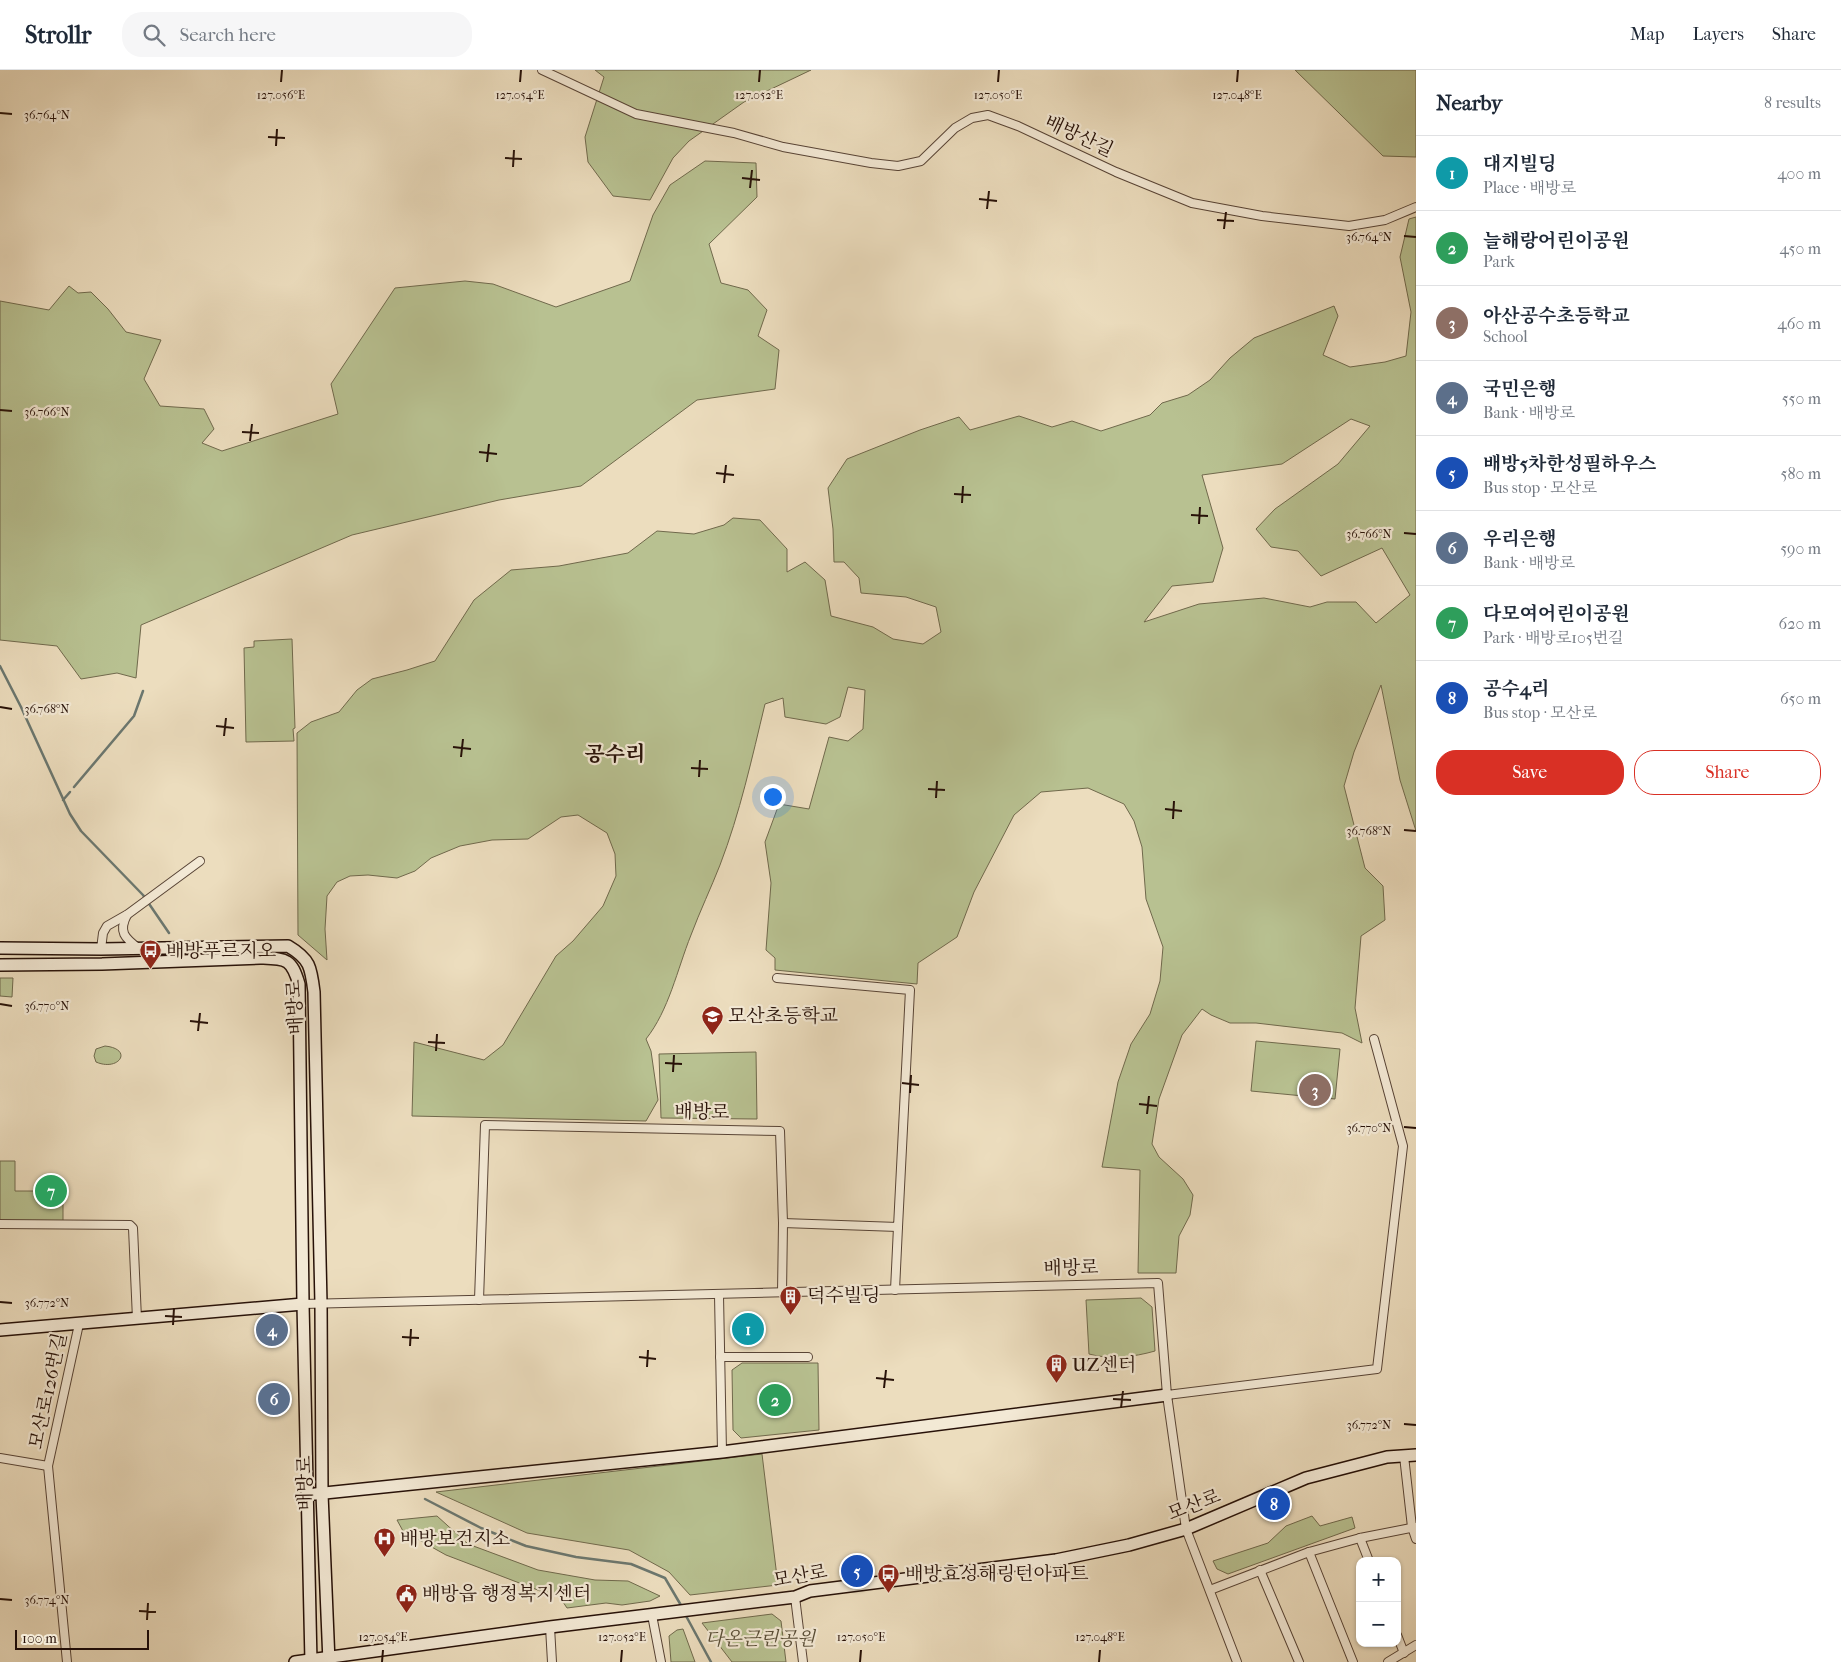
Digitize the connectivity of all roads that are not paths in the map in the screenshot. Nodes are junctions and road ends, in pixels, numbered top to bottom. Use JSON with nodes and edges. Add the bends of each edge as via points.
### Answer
{"nodes":[{"id":1,"x":542,"y":70,"type":"edge"},
{"id":2,"x":1416,"y":207,"type":"edge"},
{"id":3,"x":200,"y":861,"type":"dead end"},
{"id":4,"x":128,"y":914,"type":"junction"},
{"id":5,"x":0,"y":948,"type":"edge"},
{"id":6,"x":138,"y":948,"type":"junction"},
{"id":7,"x":101,"y":949,"type":"junction"},
{"id":8,"x":0,"y":965,"type":"edge"},
{"id":9,"x":777,"y":978,"type":"dead end"},
{"id":10,"x":1374,"y":1039,"type":"dead end"},
{"id":11,"x":782,"y":1222,"type":"junction"},
{"id":12,"x":0,"y":1224,"type":"edge"},
{"id":13,"x":898,"y":1227,"type":"junction"},
{"id":14,"x":895,"y":1290,"type":"junction"},
{"id":15,"x":782,"y":1293,"type":"junction"},
{"id":16,"x":719,"y":1295,"type":"junction"},
{"id":17,"x":479,"y":1300,"type":"junction"},
{"id":18,"x":303,"y":1304,"type":"junction"},
{"id":19,"x":321,"y":1304,"type":"junction"},
{"id":20,"x":137,"y":1319,"type":"junction"},
{"id":21,"x":79,"y":1324,"type":"junction"},
{"id":22,"x":0,"y":1330,"type":"edge"},
{"id":23,"x":720,"y":1357,"type":"junction"},
{"id":24,"x":808,"y":1357,"type":"dead end"},
{"id":25,"x":1167,"y":1395,"type":"junction"},
{"id":26,"x":722,"y":1452,"type":"junction"},
{"id":27,"x":1416,"y":1455,"type":"edge"},
{"id":28,"x":1404,"y":1456,"type":"junction"},
{"id":29,"x":0,"y":1458,"type":"edge"},
{"id":30,"x":48,"y":1466,"type":"junction"},
{"id":31,"x":308,"y":1494,"type":"junction"},
{"id":32,"x":322,"y":1494,"type":"junction"},
{"id":33,"x":1414,"y":1527,"type":"edge"},
{"id":34,"x":1186,"y":1529,"type":"junction"},
{"id":35,"x":1360,"y":1538,"type":"junction"},
{"id":36,"x":1416,"y":1539,"type":"edge"},
{"id":37,"x":1309,"y":1552,"type":"junction"},
{"id":38,"x":1367,"y":1557,"type":"edge"},
{"id":39,"x":1260,"y":1570,"type":"junction"},
{"id":40,"x":1210,"y":1590,"type":"junction"},
{"id":41,"x":794,"y":1596,"type":"junction"},
{"id":42,"x":657,"y":1614,"type":"junction"},
{"id":43,"x":550,"y":1627,"type":"junction"},
{"id":44,"x":1401,"y":1645,"type":"edge"},
{"id":45,"x":1416,"y":1645,"type":"edge"},
{"id":46,"x":1404,"y":1652,"type":"junction"},
{"id":47,"x":329,"y":1660,"type":"edge"},
{"id":48,"x":311,"y":1661,"type":"edge"},
{"id":49,"x":67,"y":1662,"type":"edge"},
{"id":50,"x":295,"y":1662,"type":"edge"},
{"id":51,"x":552,"y":1662,"type":"edge"},
{"id":52,"x":661,"y":1662,"type":"edge"},
{"id":53,"x":803,"y":1662,"type":"edge"},
{"id":54,"x":1237,"y":1662,"type":"edge"},
{"id":55,"x":1299,"y":1662,"type":"edge"},
{"id":56,"x":1353,"y":1662,"type":"edge"},
{"id":57,"x":1388,"y":1662,"type":"edge"}],
"edges":[{"from":1,"to":2,"type":"street","name":"배방산길","via":[[636,114],[734,133],[783,147],[871,162],[898,166],[921,161],[955,128],[972,118],[988,115],[1192,203],[1262,216],[1349,226],[1386,220]]},
{"from":3,"to":4,"type":"street"},
{"from":4,"to":6,"type":"street","via":[[122,931]]},
{"from":4,"to":7,"type":"street","via":[[107,926]]},
{"from":5,"to":7,"type":"street","name":"배방로"},
{"from":6,"to":7,"type":"street","name":"배방로"},
{"from":6,"to":19,"type":"street","name":"배방로","via":[[288,946],[303,955],[312,971]]},
{"from":8,"to":18,"type":"street","name":"배방로","via":[[260,958],[282,959],[294,967],[300,984]]},
{"from":9,"to":13,"type":"street","via":[[910,990]]},
{"from":10,"to":25,"type":"street","via":[[1403,1146],[1377,1369]]},
{"from":11,"to":13,"type":"street"},
{"from":11,"to":15,"type":"street","name":"배방로"},
{"from":11,"to":17,"type":"street","name":"배방로","via":[[780,1131],[485,1126]]},
{"from":12,"to":20,"type":"street","via":[[130,1225],[133,1228]]},
{"from":13,"to":14,"type":"street"},
{"from":14,"to":15,"type":"street","name":"배방로"},
{"from":14,"to":25,"type":"street","name":"배방로","via":[[1158,1284]]},
{"from":15,"to":16,"type":"street","name":"배방로"},
{"from":16,"to":17,"type":"street","name":"배방로"},
{"from":16,"to":23,"type":"street"},
{"from":17,"to":19,"type":"street","name":"배방로"},
{"from":18,"to":19,"type":"street","name":"배방로"},
{"from":18,"to":20,"type":"street","name":"배방로"},
{"from":18,"to":31,"type":"street","name":"배방로"},
{"from":19,"to":32,"type":"street","name":"배방로"},
{"from":20,"to":21,"type":"street","name":"배방로"},
{"from":21,"to":22,"type":"street","name":"배방로"},
{"from":21,"to":30,"type":"street","name":"모산로126번길"},
{"from":23,"to":24,"type":"street"},
{"from":23,"to":26,"type":"street"},
{"from":25,"to":26,"type":"street"},
{"from":25,"to":34,"type":"street"},
{"from":26,"to":32,"type":"street"},
{"from":27,"to":28,"type":"street","name":"모산로"},
{"from":28,"to":33,"type":"street"},
{"from":28,"to":34,"type":"street","name":"모산로","via":[[1306,1478]]},
{"from":29,"to":30,"type":"street","name":"모산로126번길"},
{"from":30,"to":49,"type":"street","name":"모산로126번길"},
{"from":31,"to":32,"type":"street"},
{"from":31,"to":48,"type":"street","name":"배방로"},
{"from":32,"to":47,"type":"street","name":"배방로"},
{"from":33,"to":35,"type":"street"},
{"from":33,"to":36,"type":"street"},
{"from":34,"to":40,"type":"street"},
{"from":34,"to":41,"type":"street","name":"모산로","via":[[1052,1560],[810,1591]]},
{"from":35,"to":37,"type":"street"},
{"from":35,"to":38,"type":"street"},
{"from":37,"to":39,"type":"street"},
{"from":37,"to":56,"type":"street"},
{"from":39,"to":40,"type":"street"},
{"from":39,"to":55,"type":"street"},
{"from":40,"to":54,"type":"street"},
{"from":41,"to":42,"type":"street","name":"모산로"},
{"from":41,"to":53,"type":"street"},
{"from":42,"to":43,"type":"street","name":"모산로"},
{"from":42,"to":52,"type":"street"},
{"from":43,"to":47,"type":"street","name":"모산로"},
{"from":43,"to":51,"type":"street"},
{"from":44,"to":46,"type":"street"},
{"from":45,"to":46,"type":"street"},
{"from":46,"to":57,"type":"street"},
{"from":47,"to":48,"type":"street","name":"모산로"},
{"from":48,"to":50,"type":"street","name":"모산로"}]}
